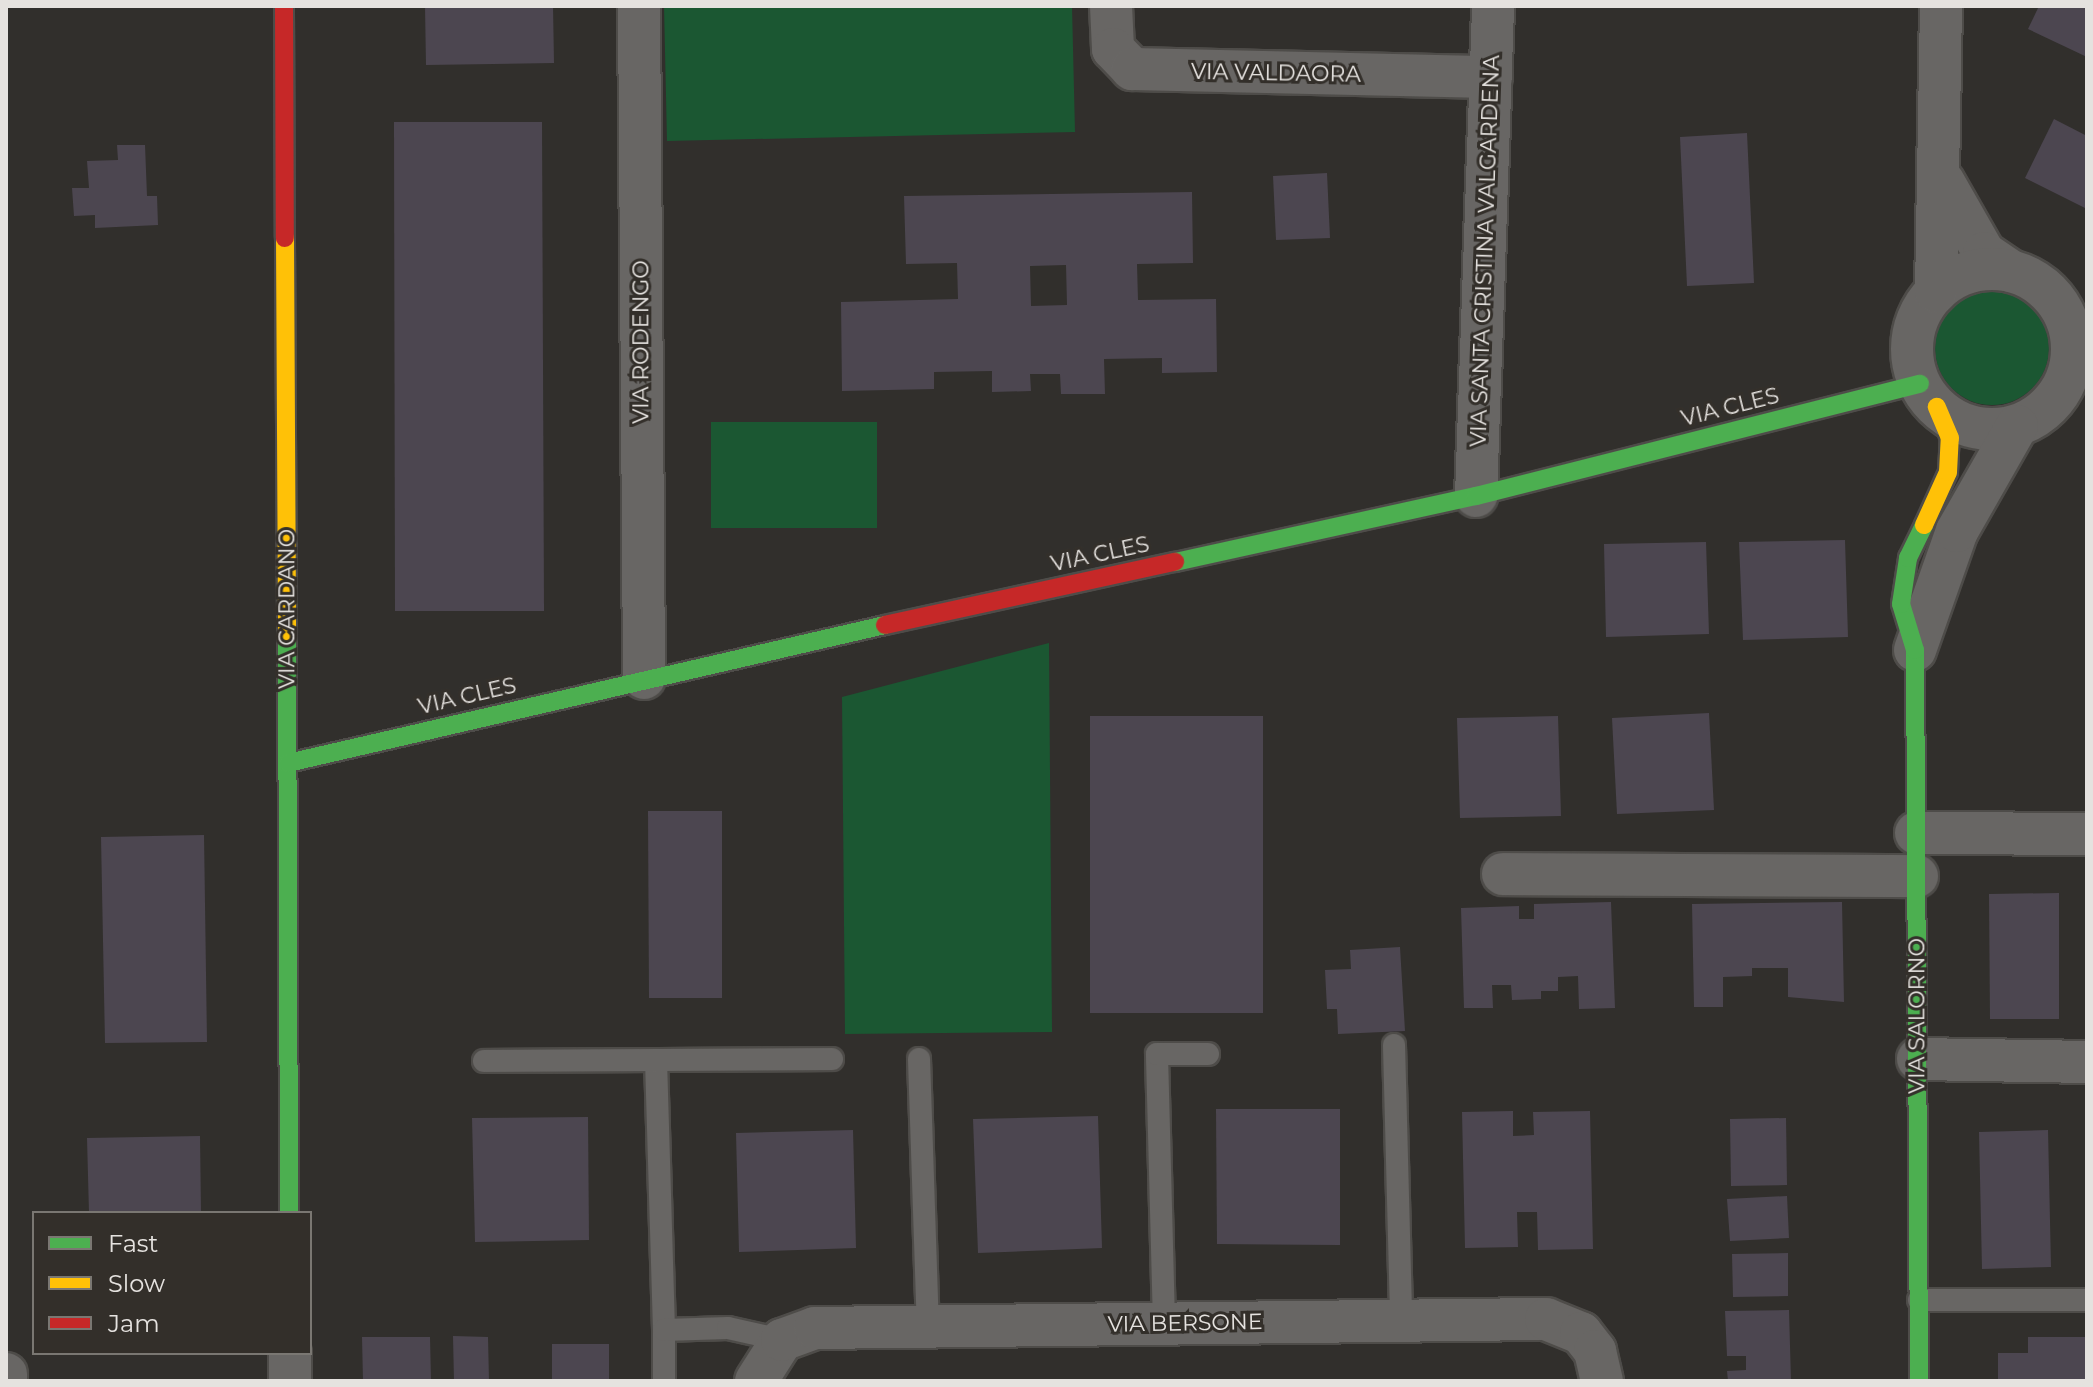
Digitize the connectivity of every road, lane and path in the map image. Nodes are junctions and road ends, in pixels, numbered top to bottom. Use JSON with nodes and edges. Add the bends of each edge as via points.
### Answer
{"nodes":[{"id":1,"x":284,"y":6,"type":"edge"},
{"id":2,"x":639,"y":6,"type":"edge"},
{"id":3,"x":1111,"y":6,"type":"edge"},
{"id":4,"x":1493,"y":6,"type":"edge"},
{"id":5,"x":1941,"y":6,"type":"edge"},
{"id":6,"x":1491,"y":77,"type":"junction"},
{"id":7,"x":1939,"y":173,"type":"junction"},
{"id":8,"x":2011,"y":271,"type":"junction"},
{"id":9,"x":1936,"y":292,"type":"junction"},
{"id":10,"x":2080,"y":344,"type":"edge"},
{"id":11,"x":1929,"y":396,"type":"junction"},
{"id":12,"x":2017,"y":426,"type":"junction"},
{"id":13,"x":1476,"y":496,"type":"junction"},
{"id":14,"x":1915,"y":650,"type":"junction"},
{"id":15,"x":644,"y":678,"type":"junction"},
{"id":16,"x":288,"y":763,"type":"junction"},
{"id":17,"x":1916,"y":833,"type":"junction"},
{"id":18,"x":2087,"y":834,"type":"edge"},
{"id":19,"x":1503,"y":874,"type":"dead end"},
{"id":20,"x":1917,"y":876,"type":"junction"},
{"id":21,"x":1394,"y":1045,"type":"dead end"},
{"id":22,"x":1208,"y":1054,"type":"dead end"},
{"id":23,"x":832,"y":1059,"type":"dead end"},
{"id":24,"x":919,"y":1059,"type":"dead end"},
{"id":25,"x":1918,"y":1059,"type":"junction"},
{"id":26,"x":656,"y":1060,"type":"junction"},
{"id":27,"x":484,"y":1061,"type":"dead end"},
{"id":28,"x":2087,"y":1062,"type":"edge"},
{"id":29,"x":289,"y":1211,"type":"edge"},
{"id":30,"x":1919,"y":1300,"type":"junction"},
{"id":31,"x":2087,"y":1300,"type":"edge"},
{"id":32,"x":1401,"y":1320,"type":"junction"},
{"id":33,"x":1164,"y":1323,"type":"junction"},
{"id":34,"x":928,"y":1327,"type":"junction"},
{"id":35,"x":664,"y":1330,"type":"junction"},
{"id":36,"x":782,"y":1340,"type":"junction"},
{"id":37,"x":290,"y":1355,"type":"edge"},
{"id":38,"x":6,"y":1374,"type":"edge"},
{"id":39,"x":6,"y":1381,"type":"edge"},
{"id":40,"x":290,"y":1381,"type":"edge"},
{"id":41,"x":664,"y":1381,"type":"edge"},
{"id":42,"x":756,"y":1381,"type":"edge"},
{"id":43,"x":1602,"y":1381,"type":"edge"},
{"id":44,"x":1919,"y":1381,"type":"edge"}],
"edges":[{"from":1,"to":16,"type":"street","name":"VIA CARDANO"},
{"from":2,"to":15,"type":"street","name":"VIA RODENGO"},
{"from":3,"to":6,"type":"street","name":"VIA VALDAORA","via":[[1113,49],[1132,69]]},
{"from":4,"to":6,"type":"street","name":"VIA SANTA CRISTINA VALGARDENA"},
{"from":5,"to":7,"type":"street"},
{"from":6,"to":13,"type":"street","name":"VIA SANTA CRISTINA VALGARDENA"},
{"from":7,"to":8,"type":"street","via":[[1984,253]]},
{"from":7,"to":9,"type":"street"},
{"from":8,"to":9,"type":"street","via":[[1971,273]]},
{"from":8,"to":10,"type":"street","via":[[2035,281],[2054,298]]},
{"from":9,"to":11,"type":"street","via":[[1913,335]]},
{"from":10,"to":12,"type":"street","via":[[2059,394]]},
{"from":11,"to":12,"type":"street","via":[[1975,427]]},
{"from":11,"to":13,"type":"street","name":"VIA CLES"},
{"from":11,"to":14,"type":"street","name":"VIA SALORNO","via":[[1950,438],[1948,472],[1903,577],[1901,604]]},
{"from":12,"to":14,"type":"street","name":"VIA SALORNO","via":[[1957,531]]},
{"from":13,"to":15,"type":"street","name":"VIA CLES"},
{"from":14,"to":17,"type":"street","name":"VIA SALORNO"},
{"from":15,"to":16,"type":"street","name":"VIA CLES"},
{"from":16,"to":29,"type":"street","name":"VIA CARDANO"},
{"from":17,"to":18,"type":"street"},
{"from":17,"to":20,"type":"street","name":"VIA SALORNO"},
{"from":19,"to":20,"type":"street"},
{"from":20,"to":25,"type":"street","name":"VIA SALORNO"},
{"from":21,"to":32,"type":"lane"},
{"from":22,"to":33,"type":"lane","via":[[1157,1054]]},
{"from":23,"to":26,"type":"lane"},
{"from":24,"to":34,"type":"lane"},
{"from":25,"to":28,"type":"street"},
{"from":25,"to":30,"type":"street","name":"VIA SALORNO"},
{"from":26,"to":27,"type":"lane"},
{"from":26,"to":35,"type":"lane"},
{"from":30,"to":31,"type":"lane"},
{"from":30,"to":44,"type":"street","name":"VIA SALORNO"},
{"from":32,"to":33,"type":"street","name":"VIA BERSONE"},
{"from":32,"to":43,"type":"street","name":"VIA BERSONE","via":[[1563,1323],[1581,1333],[1595,1351]]},
{"from":33,"to":34,"type":"street","name":"VIA BERSONE"},
{"from":34,"to":36,"type":"street","name":"VIA BERSONE","via":[[815,1328]]},
{"from":35,"to":36,"type":"lane","via":[[728,1328]]},
{"from":35,"to":41,"type":"lane"},
{"from":36,"to":42,"type":"street"},
{"from":37,"to":40,"type":"street"},
{"from":38,"to":39,"type":"street"}]}
